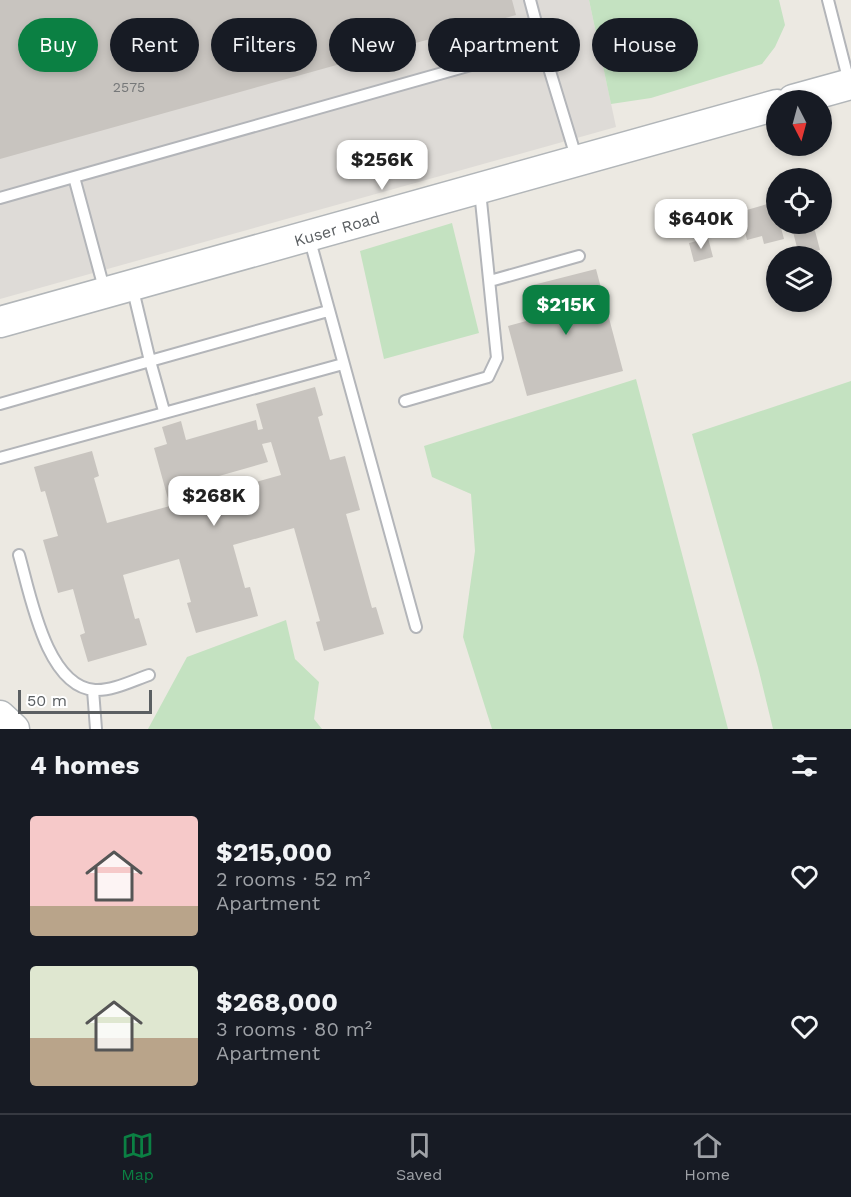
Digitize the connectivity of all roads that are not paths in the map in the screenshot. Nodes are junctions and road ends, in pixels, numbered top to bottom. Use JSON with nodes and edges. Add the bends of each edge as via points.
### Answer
{"nodes":[{"id":1,"x":530,"y":0,"type":"edge"},
{"id":2,"x":828,"y":0,"type":"edge"},
{"id":3,"x":535,"y":18,"type":"edge"},
{"id":4,"x":446,"y":72,"type":"edge"},
{"id":5,"x":550,"y":72,"type":"edge"},
{"id":6,"x":850,"y":85,"type":"edge"},
{"id":7,"x":831,"y":90,"type":"edge"},
{"id":8,"x":766,"y":108,"type":"edge"},
{"id":9,"x":577,"y":160,"type":"junction"},
{"id":10,"x":74,"y":177,"type":"junction"},
{"id":11,"x":480,"y":188,"type":"junction"},
{"id":12,"x":0,"y":198,"type":"edge"},
{"id":13,"x":309,"y":237,"type":"junction"},
{"id":14,"x":579,"y":256,"type":"dead end"},
{"id":15,"x":490,"y":281,"type":"junction"},
{"id":16,"x":119,"y":289,"type":"junction"},
{"id":17,"x":328,"y":311,"type":"junction"},
{"id":18,"x":0,"y":322,"type":"edge"},
{"id":19,"x":150,"y":362,"type":"junction"},
{"id":20,"x":343,"y":364,"type":"junction"},
{"id":21,"x":405,"y":401,"type":"dead end"},
{"id":22,"x":0,"y":404,"type":"edge"},
{"id":23,"x":164,"y":411,"type":"junction"},
{"id":24,"x":0,"y":458,"type":"edge"},
{"id":25,"x":19,"y":555,"type":"dead end"},
{"id":26,"x":416,"y":627,"type":"dead end"},
{"id":27,"x":149,"y":675,"type":"dead end"},
{"id":28,"x":93,"y":690,"type":"junction"},
{"id":29,"x":0,"y":716,"type":"edge"},
{"id":30,"x":14,"y":729,"type":"edge"},
{"id":31,"x":96,"y":729,"type":"edge"}],
"edges":[{"from":1,"to":3,"type":"lane"},
{"from":2,"to":6,"type":"lane"},
{"from":4,"to":10,"type":"lane"},
{"from":5,"to":9,"type":"lane"},
{"from":6,"to":7,"type":"street"},
{"from":8,"to":9,"type":"street","name":"Kuser Road"},
{"from":9,"to":11,"type":"street","name":"Kuser Road"},
{"from":10,"to":12,"type":"lane"},
{"from":10,"to":16,"type":"lane"},
{"from":11,"to":13,"type":"street","name":"Kuser Road"},
{"from":11,"to":15,"type":"lane"},
{"from":13,"to":16,"type":"street","name":"Kuser Road"},
{"from":13,"to":17,"type":"lane"},
{"from":14,"to":15,"type":"lane"},
{"from":15,"to":21,"type":"lane","via":[[497,358],[488,377]]},
{"from":16,"to":18,"type":"street","name":"Kuser Road"},
{"from":16,"to":19,"type":"lane"},
{"from":17,"to":19,"type":"lane"},
{"from":17,"to":20,"type":"lane"},
{"from":19,"to":22,"type":"lane"},
{"from":19,"to":23,"type":"lane"},
{"from":20,"to":23,"type":"lane"},
{"from":20,"to":26,"type":"lane"},
{"from":23,"to":24,"type":"lane"},
{"from":25,"to":28,"type":"lane","via":[[42,637],[51,655],[79,685]]},
{"from":27,"to":28,"type":"lane","via":[[106,690]]},
{"from":28,"to":31,"type":"lane"},
{"from":29,"to":30,"type":"street"}]}
